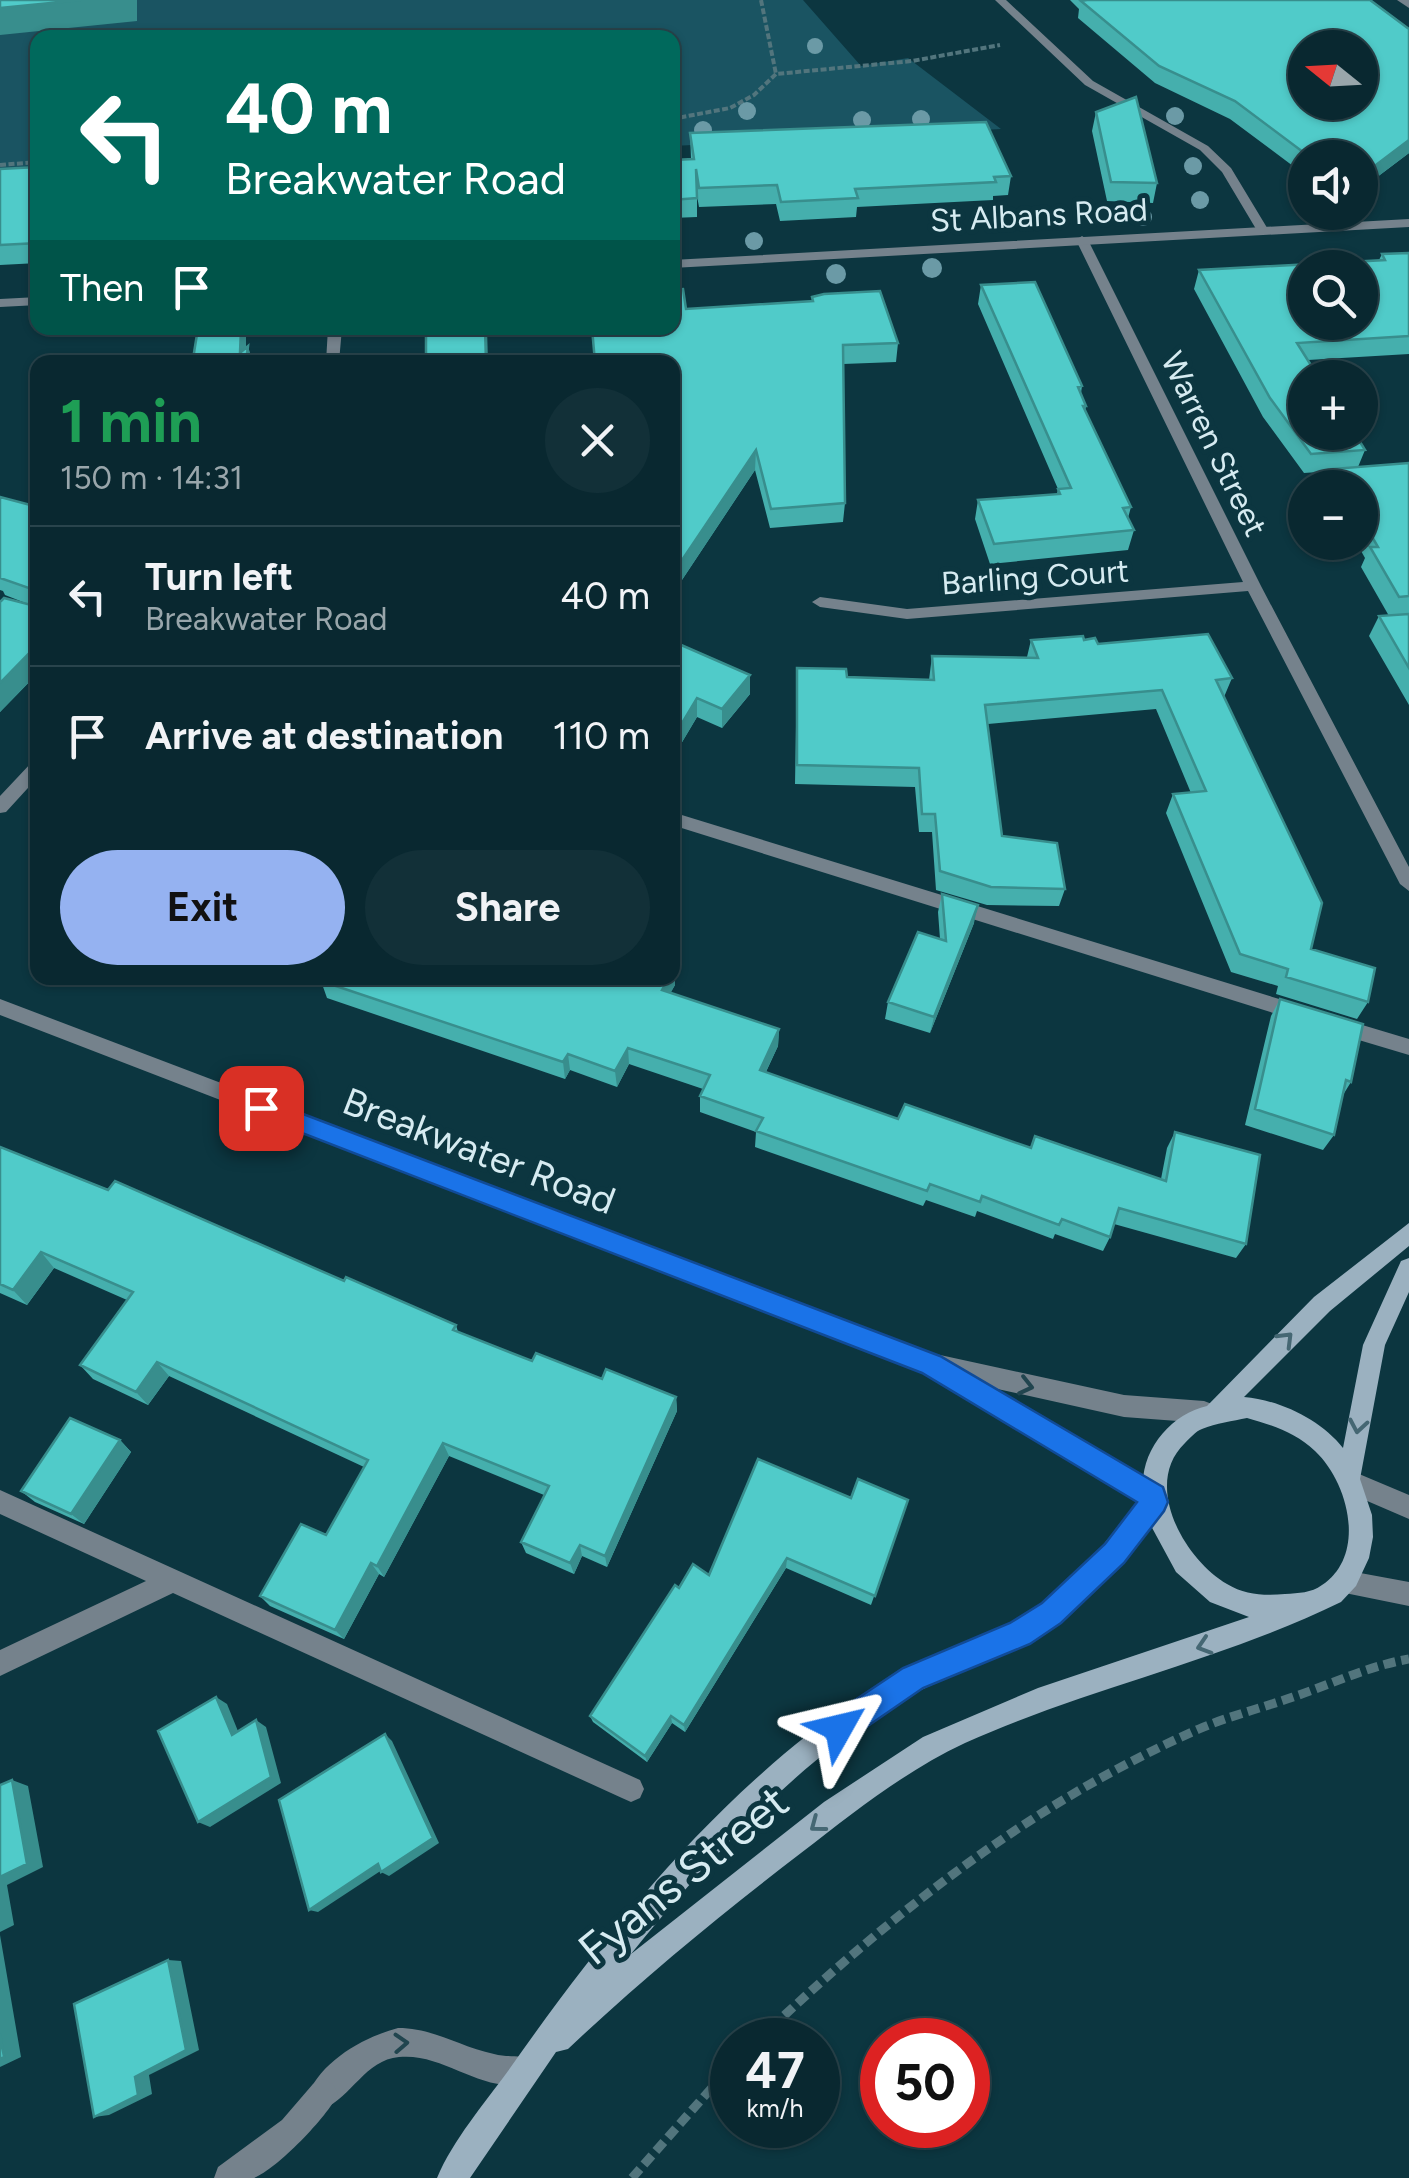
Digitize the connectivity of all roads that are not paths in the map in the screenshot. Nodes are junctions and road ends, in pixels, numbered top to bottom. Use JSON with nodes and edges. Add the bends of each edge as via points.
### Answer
{"nodes":[{"id":1,"x":1000,"y":0,"type":"edge"},
{"id":2,"x":1402,"y":0,"type":"edge"},
{"id":3,"x":1409,"y":5,"type":"edge"},
{"id":4,"x":1409,"y":223,"type":"edge"},
{"id":5,"x":1263,"y":231,"type":"junction"},
{"id":6,"x":1082,"y":240,"type":"junction"},
{"id":7,"x":680,"y":264,"type":"edge"},
{"id":8,"x":30,"y":302,"type":"edge"},
{"id":9,"x":0,"y":304,"type":"edge"},
{"id":10,"x":1254,"y":586,"type":"junction"},
{"id":11,"x":820,"y":602,"type":"dead end"},
{"id":12,"x":30,"y":774,"type":"edge"},
{"id":13,"x":0,"y":806,"type":"edge"},
{"id":14,"x":680,"y":820,"type":"edge"},
{"id":15,"x":1409,"y":884,"type":"edge"},
{"id":16,"x":0,"y":1008,"type":"edge"},
{"id":17,"x":1409,"y":1048,"type":"edge"},
{"id":18,"x":1409,"y":1232,"type":"edge"},
{"id":19,"x":1409,"y":1268,"type":"edge"},
{"id":20,"x":931,"y":1364,"type":"junction"},
{"id":21,"x":1211,"y":1410,"type":"junction"},
{"id":22,"x":1350,"y":1481,"type":"junction"},
{"id":23,"x":1154,"y":1499,"type":"junction"},
{"id":24,"x":0,"y":1502,"type":"edge"},
{"id":25,"x":1409,"y":1506,"type":"edge"},
{"id":26,"x":170,"y":1582,"type":"junction"},
{"id":27,"x":1344,"y":1582,"type":"junction"},
{"id":28,"x":1409,"y":1594,"type":"edge"},
{"id":29,"x":1294,"y":1610,"type":"junction"},
{"id":30,"x":0,"y":1663,"type":"edge"},
{"id":31,"x":630,"y":1789,"type":"dead end"},
{"id":32,"x":524,"y":2070,"type":"junction"},
{"id":33,"x":492,"y":2117,"type":"junction"},
{"id":34,"x":229,"y":2178,"type":"edge"},
{"id":35,"x":452,"y":2178,"type":"edge"}],
"edges":[{"from":1,"to":5,"type":"street","via":[[1089,83],[1204,148],[1227,170]]},
{"from":2,"to":3,"type":"street"},
{"from":4,"to":5,"type":"street","name":"St Albans Road"},
{"from":5,"to":6,"type":"street","name":"St Albans Road"},
{"from":6,"to":7,"type":"street","name":"St Albans Road"},
{"from":6,"to":10,"type":"street","name":"Warren Street"},
{"from":8,"to":9,"type":"street"},
{"from":10,"to":11,"type":"street","name":"Barling Court","via":[[907,614]]},
{"from":10,"to":15,"type":"street","name":"Warren Street"},
{"from":12,"to":13,"type":"street"},
{"from":14,"to":17,"type":"street"},
{"from":16,"to":20,"type":"street","name":"Breakwater Road"},
{"from":21,"to":18,"type":"main road","one_way":true},
{"from":19,"to":22,"type":"main road","one_way":true,"via":[[1374,1346]]},
{"from":20,"to":21,"type":"street","name":"Breakwater Road","one_way":true,"via":[[1124,1406]]},
{"from":20,"to":23,"type":"street","name":"Breakwater Road"},
{"from":21,"to":22,"type":"main road","via":[[1247,1407],[1306,1429]]},
{"from":21,"to":23,"type":"main road","via":[[1171,1436],[1154,1473]]},
{"from":22,"to":25,"type":"street"},
{"from":22,"to":27,"type":"main road","via":[[1363,1536]]},
{"from":23,"to":29,"type":"main road","via":[[1180,1560],[1204,1583],[1264,1610]]},
{"from":23,"to":32,"type":"main road","name":"Fyans Street","via":[[1115,1553],[1052,1613],[885,1694],[773,1783],[684,1868]]},
{"from":24,"to":26,"type":"street"},
{"from":26,"to":30,"type":"street"},
{"from":26,"to":31,"type":"street"},
{"from":27,"to":28,"type":"street"},
{"from":27,"to":29,"type":"main road"},
{"from":29,"to":33,"type":"main road","name":"Fyans Street","one_way":true,"via":[[922,1750],[685,1924],[551,2046]]},
{"from":32,"to":33,"type":"main road","name":"Fyans Street"},
{"from":34,"to":32,"type":"street","one_way":true,"via":[[301,2122],[363,2054],[398,2042],[435,2046],[496,2070]]},
{"from":33,"to":35,"type":"main road","name":"Fyans Street"}]}
